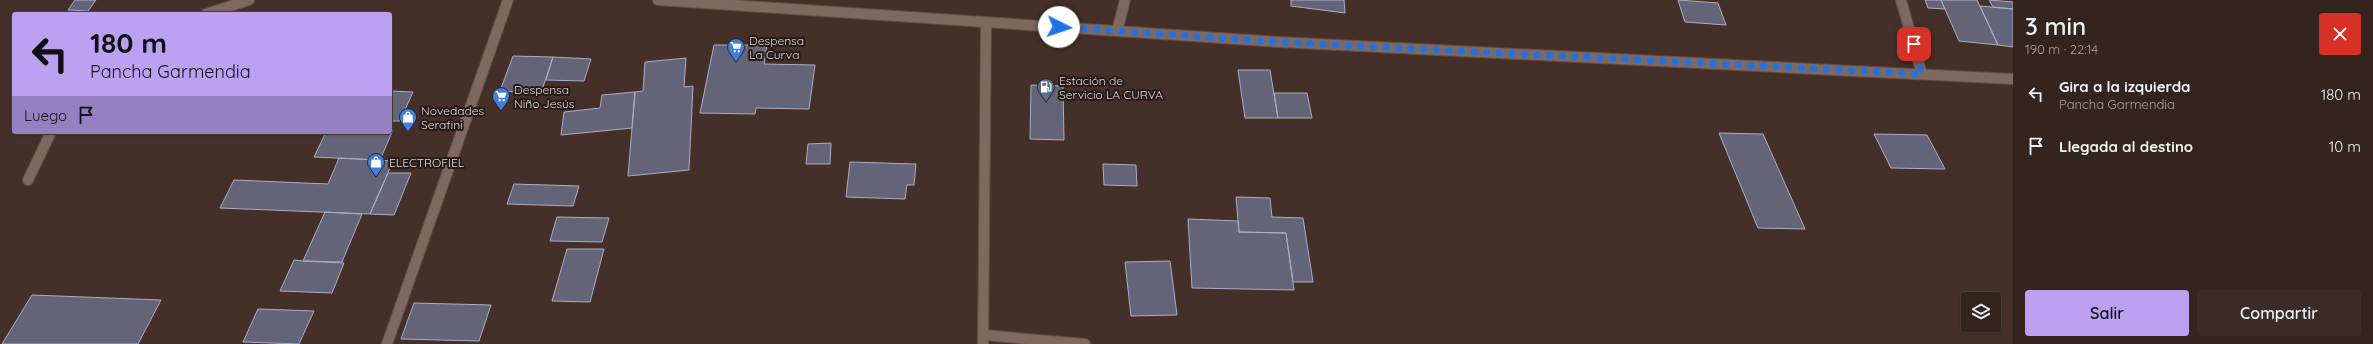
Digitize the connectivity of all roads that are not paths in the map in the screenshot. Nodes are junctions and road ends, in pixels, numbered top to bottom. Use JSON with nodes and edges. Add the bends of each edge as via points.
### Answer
{"nodes":[{"id":1,"x":249,"y":0,"type":"edge"},
{"id":2,"x":508,"y":0,"type":"edge"},
{"id":3,"x":658,"y":0,"type":"edge"},
{"id":4,"x":1125,"y":0,"type":"edge"},
{"id":5,"x":1901,"y":0,"type":"edge"},
{"id":6,"x":759,"y":3,"type":"edge"},
{"id":7,"x":212,"y":12,"type":"edge"},
{"id":8,"x":986,"y":22,"type":"junction"},
{"id":9,"x":1117,"y":31,"type":"junction"},
{"id":10,"x":1922,"y":74,"type":"junction"},
{"id":11,"x":2013,"y":78,"type":"edge"},
{"id":12,"x":50,"y":134,"type":"edge"},
{"id":13,"x":28,"y":180,"type":"dead end"},
{"id":14,"x":983,"y":340,"type":"edge"},
{"id":15,"x":386,"y":344,"type":"edge"},
{"id":16,"x":1085,"y":344,"type":"edge"}],
"edges":[{"from":1,"to":7,"type":"street"},
{"from":2,"to":15,"type":"street"},
{"from":3,"to":6,"type":"street"},
{"from":4,"to":9,"type":"street"},
{"from":5,"to":10,"type":"street"},
{"from":6,"to":8,"type":"street"},
{"from":8,"to":9,"type":"street"},
{"from":8,"to":14,"type":"street"},
{"from":9,"to":10,"type":"street","via":[[1279,42]]},
{"from":10,"to":11,"type":"street"},
{"from":12,"to":13,"type":"street"},
{"from":14,"to":16,"type":"street"}]}
